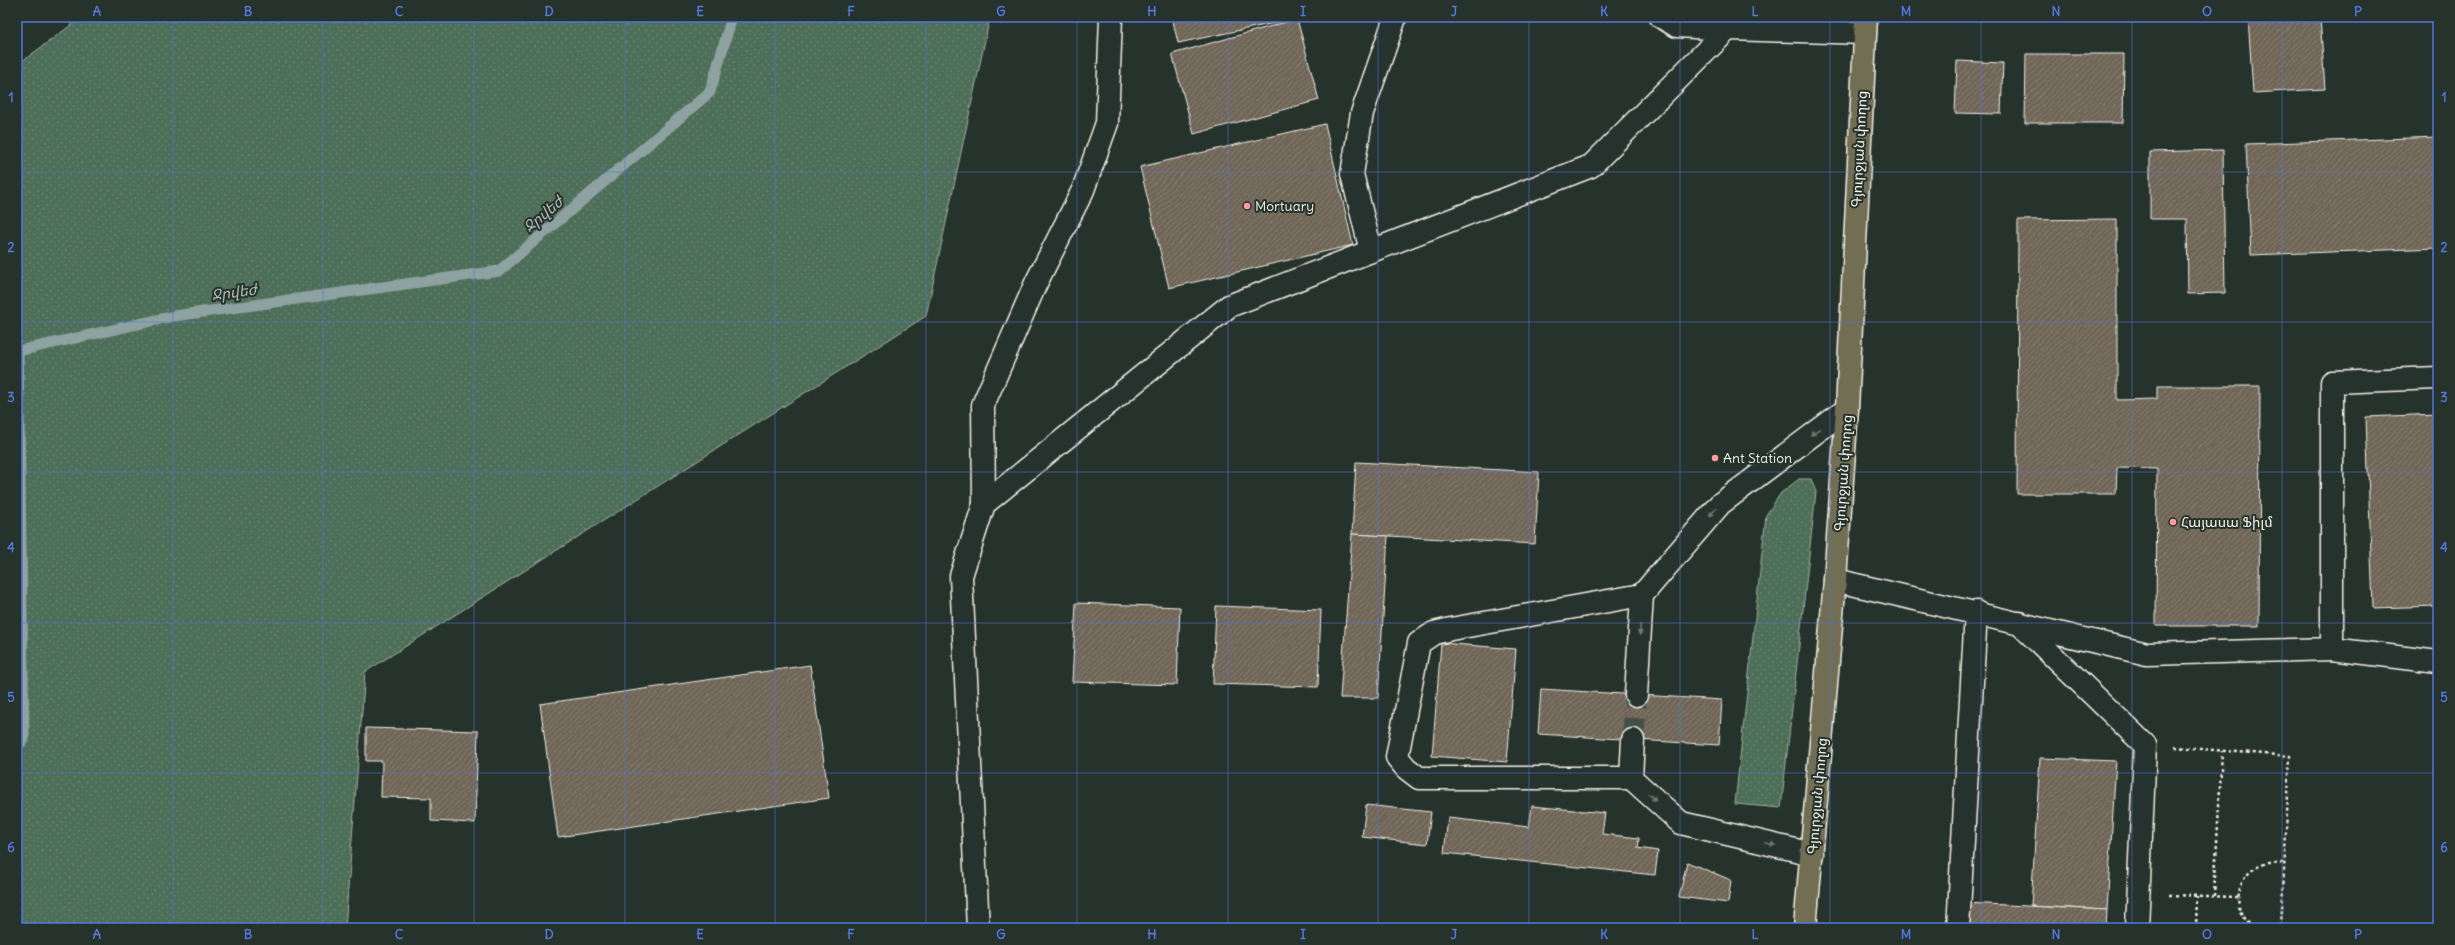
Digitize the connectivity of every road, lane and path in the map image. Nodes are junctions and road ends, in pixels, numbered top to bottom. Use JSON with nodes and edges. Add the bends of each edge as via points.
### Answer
{"nodes":[{"id":1,"x":1111,"y":17,"type":"edge"},
{"id":2,"x":1661,"y":17,"type":"edge"},
{"id":3,"x":1394,"y":21,"type":"dead end"},
{"id":4,"x":1821,"y":24,"type":"edge"},
{"id":5,"x":1865,"y":25,"type":"edge"},
{"id":6,"x":1728,"y":29,"type":"junction"},
{"id":7,"x":1371,"y":251,"type":"junction"},
{"id":8,"x":2438,"y":378,"type":"edge"},
{"id":9,"x":1847,"y":409,"type":"junction"},
{"id":10,"x":984,"y":504,"type":"junction"},
{"id":11,"x":1836,"y":580,"type":"junction"},
{"id":12,"x":1642,"y":595,"type":"junction"},
{"id":13,"x":1976,"y":612,"type":"junction"},
{"id":14,"x":2018,"y":622,"type":"junction"},
{"id":15,"x":2332,"y":649,"type":"junction"},
{"id":16,"x":2438,"y":662,"type":"edge"},
{"id":17,"x":1636,"y":695,"type":"tunnel mouth"},
{"id":18,"x":1633,"y":740,"type":"tunnel mouth"},
{"id":19,"x":2145,"y":745,"type":"junction"},
{"id":20,"x":2222,"y":751,"type":"junction"},
{"id":21,"x":1630,"y":778,"type":"junction"},
{"id":22,"x":1812,"y":854,"type":"junction"},
{"id":23,"x":2284,"y":863,"type":"junction"},
{"id":24,"x":2138,"y":893,"type":"junction"},
{"id":25,"x":2197,"y":896,"type":"junction"},
{"id":26,"x":2214,"y":896,"type":"junction"},
{"id":27,"x":2239,"y":897,"type":"junction"},
{"id":28,"x":978,"y":928,"type":"edge"},
{"id":29,"x":1805,"y":928,"type":"edge"},
{"id":30,"x":1958,"y":928,"type":"edge"},
{"id":31,"x":2137,"y":928,"type":"edge"},
{"id":32,"x":2196,"y":928,"type":"edge"},
{"id":33,"x":2253,"y":928,"type":"edge"},
{"id":34,"x":2281,"y":928,"type":"edge"}],
"edges":[{"from":1,"to":10,"type":"lane","via":[[1107,123],[1083,190],[1036,283],[982,405]]},
{"from":2,"to":6,"type":"lane","via":[[1677,26]]},
{"from":3,"to":7,"type":"lane","via":[[1362,113],[1352,174]]},
{"from":4,"to":5,"type":"lane"},
{"from":4,"to":6,"type":"lane"},
{"from":5,"to":9,"type":"main road","name":"Գյուրջյան փողոց"},
{"from":6,"to":7,"type":"lane","via":[[1591,166]]},
{"from":7,"to":10,"type":"lane","via":[[1229,306]]},
{"from":8,"to":15,"type":"lane","via":[[2332,382]]},
{"from":9,"to":11,"type":"main road","name":"Գյուրջյան փողոց"},
{"from":9,"to":12,"type":"lane","one_way":true,"via":[[1720,504]]},
{"from":10,"to":28,"type":"lane","via":[[961,576]]},
{"from":11,"to":13,"type":"lane"},
{"from":11,"to":22,"type":"main road","name":"Գյուրջյան փողոց"},
{"from":12,"to":17,"type":"lane","one_way":true},
{"from":12,"to":21,"type":"lane","via":[[1451,628],[1434,633],[1419,642],[1397,757],[1419,778]]},
{"from":13,"to":14,"type":"lane"},
{"from":13,"to":30,"type":"lane"},
{"from":14,"to":15,"type":"lane","via":[[2147,654]]},
{"from":14,"to":19,"type":"lane"},
{"from":15,"to":16,"type":"lane"},
{"from":18,"to":21,"type":"lane"},
{"from":19,"to":20,"type":"path"},
{"from":19,"to":24,"type":"lane"},
{"from":20,"to":23,"type":"path","via":[[2290,756]]},
{"from":20,"to":26,"type":"path"},
{"from":21,"to":22,"type":"lane","one_way":true,"via":[[1681,823]]},
{"from":22,"to":29,"type":"main road","name":"Գյուրջյան փողոց"},
{"from":23,"to":27,"type":"path","via":[[2262,865],[2251,871],[2243,880]]},
{"from":23,"to":34,"type":"path"},
{"from":24,"to":25,"type":"path"},
{"from":24,"to":31,"type":"lane"},
{"from":25,"to":26,"type":"path"},
{"from":25,"to":32,"type":"path"},
{"from":26,"to":27,"type":"path"},
{"from":27,"to":33,"type":"path","via":[[2241,914]]}]}
